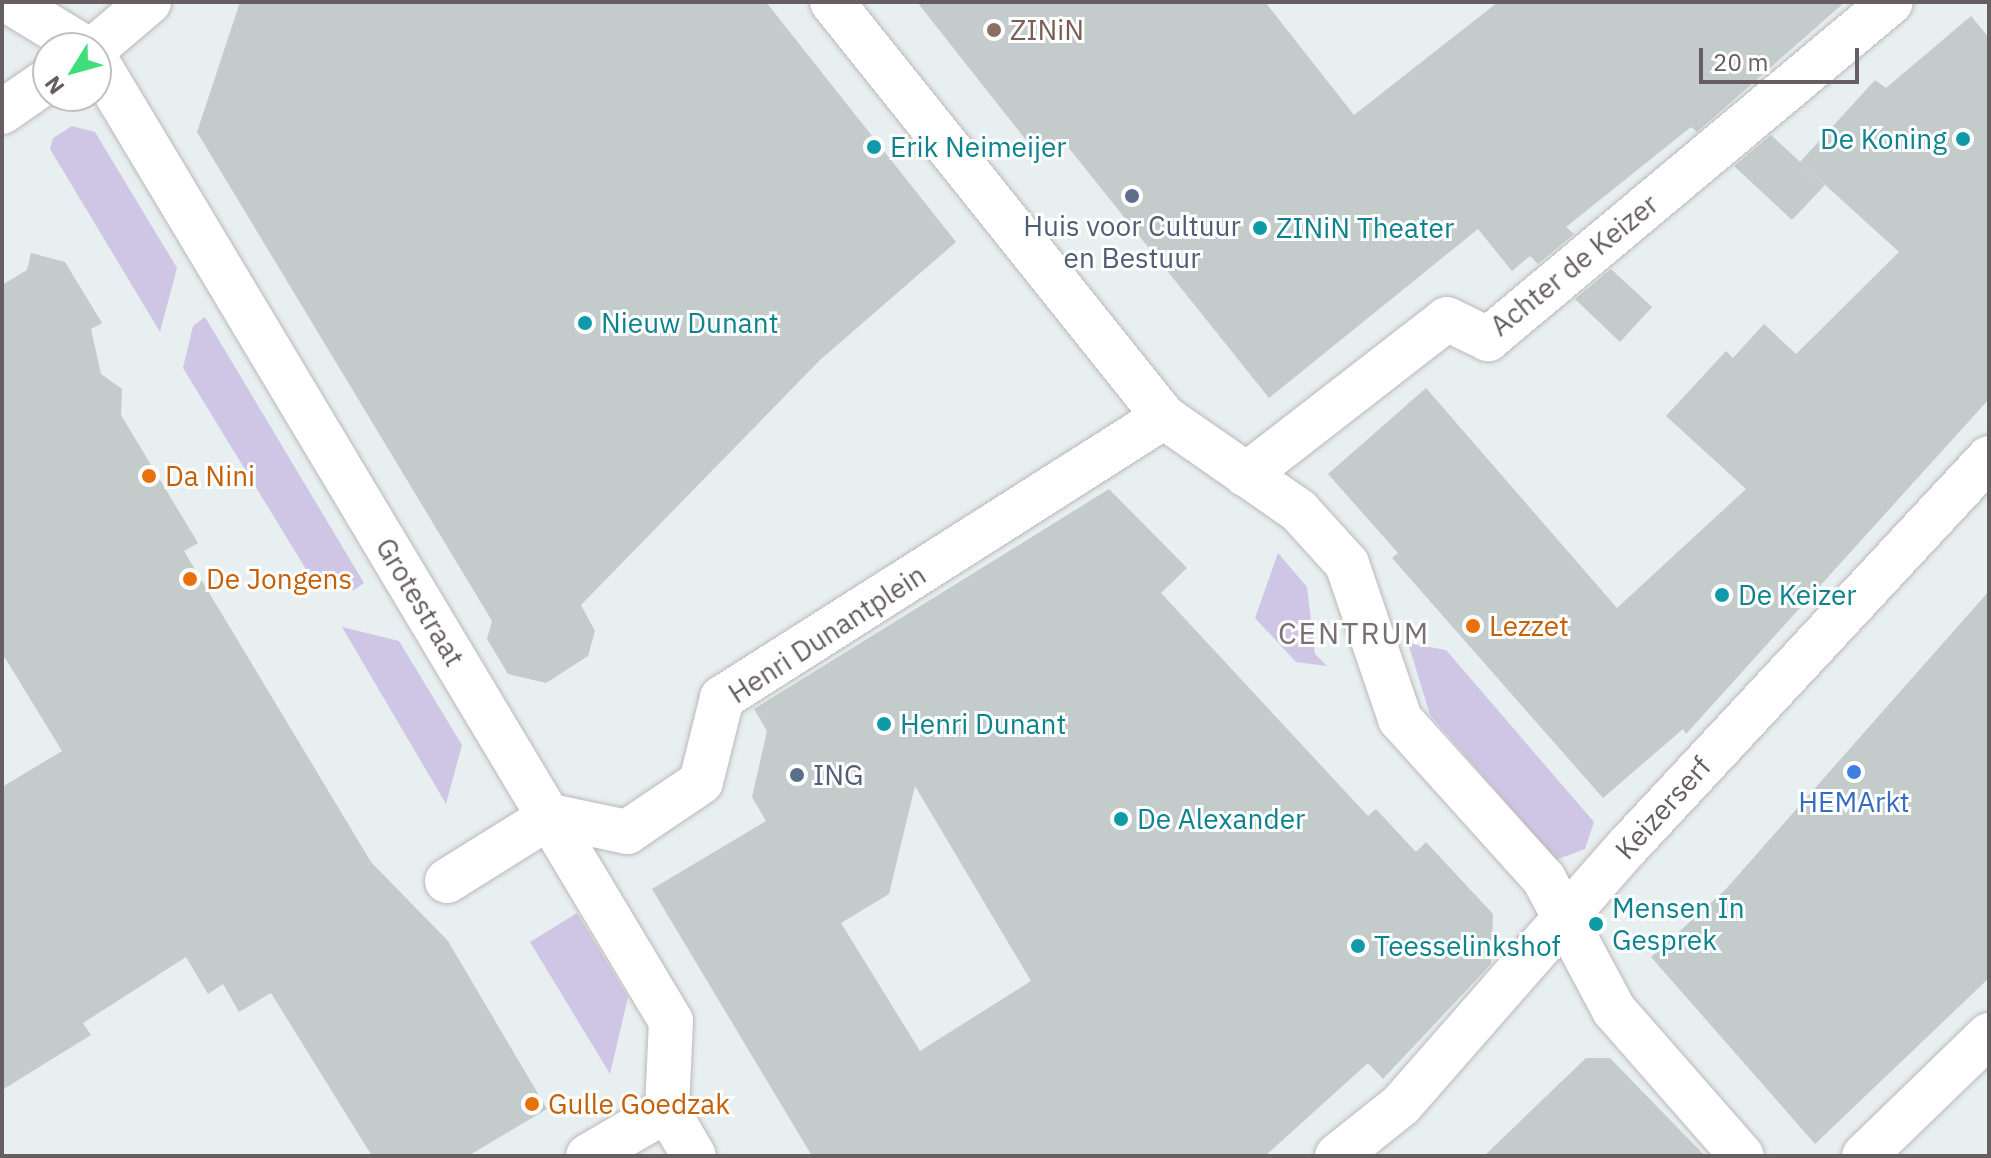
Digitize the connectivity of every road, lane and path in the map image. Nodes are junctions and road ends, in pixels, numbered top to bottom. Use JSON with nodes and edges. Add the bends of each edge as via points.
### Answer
{"nodes":[{"id":1,"x":10,"y":2,"type":"edge"},
{"id":2,"x":149,"y":2,"type":"edge"},
{"id":3,"x":832,"y":2,"type":"edge"},
{"id":4,"x":1891,"y":2,"type":"edge"},
{"id":5,"x":59,"y":32,"type":"edge"},
{"id":6,"x":112,"y":34,"type":"edge"},
{"id":7,"x":112,"y":87,"type":"edge"},
{"id":8,"x":32,"y":91,"type":"edge"},
{"id":9,"x":2,"y":112,"type":"edge"},
{"id":10,"x":1164,"y":417,"type":"junction"},
{"id":11,"x":1989,"y":458,"type":"edge"},
{"id":12,"x":1246,"y":475,"type":"junction"},
{"id":13,"x":551,"y":816,"type":"junction"},
{"id":14,"x":447,"y":881,"type":"dead end"},
{"id":15,"x":1565,"y":920,"type":"junction"},
{"id":16,"x":1989,"y":1035,"type":"edge"},
{"id":17,"x":667,"y":1110,"type":"junction"},
{"id":18,"x":588,"y":1156,"type":"edge"},
{"id":19,"x":694,"y":1156,"type":"edge"},
{"id":20,"x":1337,"y":1156,"type":"edge"},
{"id":21,"x":1742,"y":1156,"type":"edge"},
{"id":22,"x":1864,"y":1156,"type":"edge"}],
"edges":[{"from":1,"to":5,"type":"street"},
{"from":2,"to":6,"type":"street"},
{"from":3,"to":10,"type":"street"},
{"from":4,"to":12,"type":"street","name":"Achter de Keizer","via":[[1488,339],[1447,319]]},
{"from":7,"to":13,"type":"street","name":"Grotestraat"},
{"from":8,"to":9,"type":"street"},
{"from":10,"to":12,"type":"street"},
{"from":10,"to":13,"type":"street","name":"Henri Dunantplein","via":[[722,698],[701,782],[627,832]]},
{"from":11,"to":15,"type":"street","name":"Keizerserf"},
{"from":12,"to":15,"type":"street","via":[[1299,511],[1347,564],[1400,719],[1544,879]]},
{"from":13,"to":14,"type":"street"},
{"from":13,"to":17,"type":"street","name":"Grotestraat","via":[[671,1021]]},
{"from":15,"to":20,"type":"street","name":"Keizerserf","via":[[1401,1105]]},
{"from":15,"to":21,"type":"street","via":[[1614,1010]]},
{"from":16,"to":22,"type":"street"},
{"from":17,"to":18,"type":"street"},
{"from":17,"to":19,"type":"street"}]}
